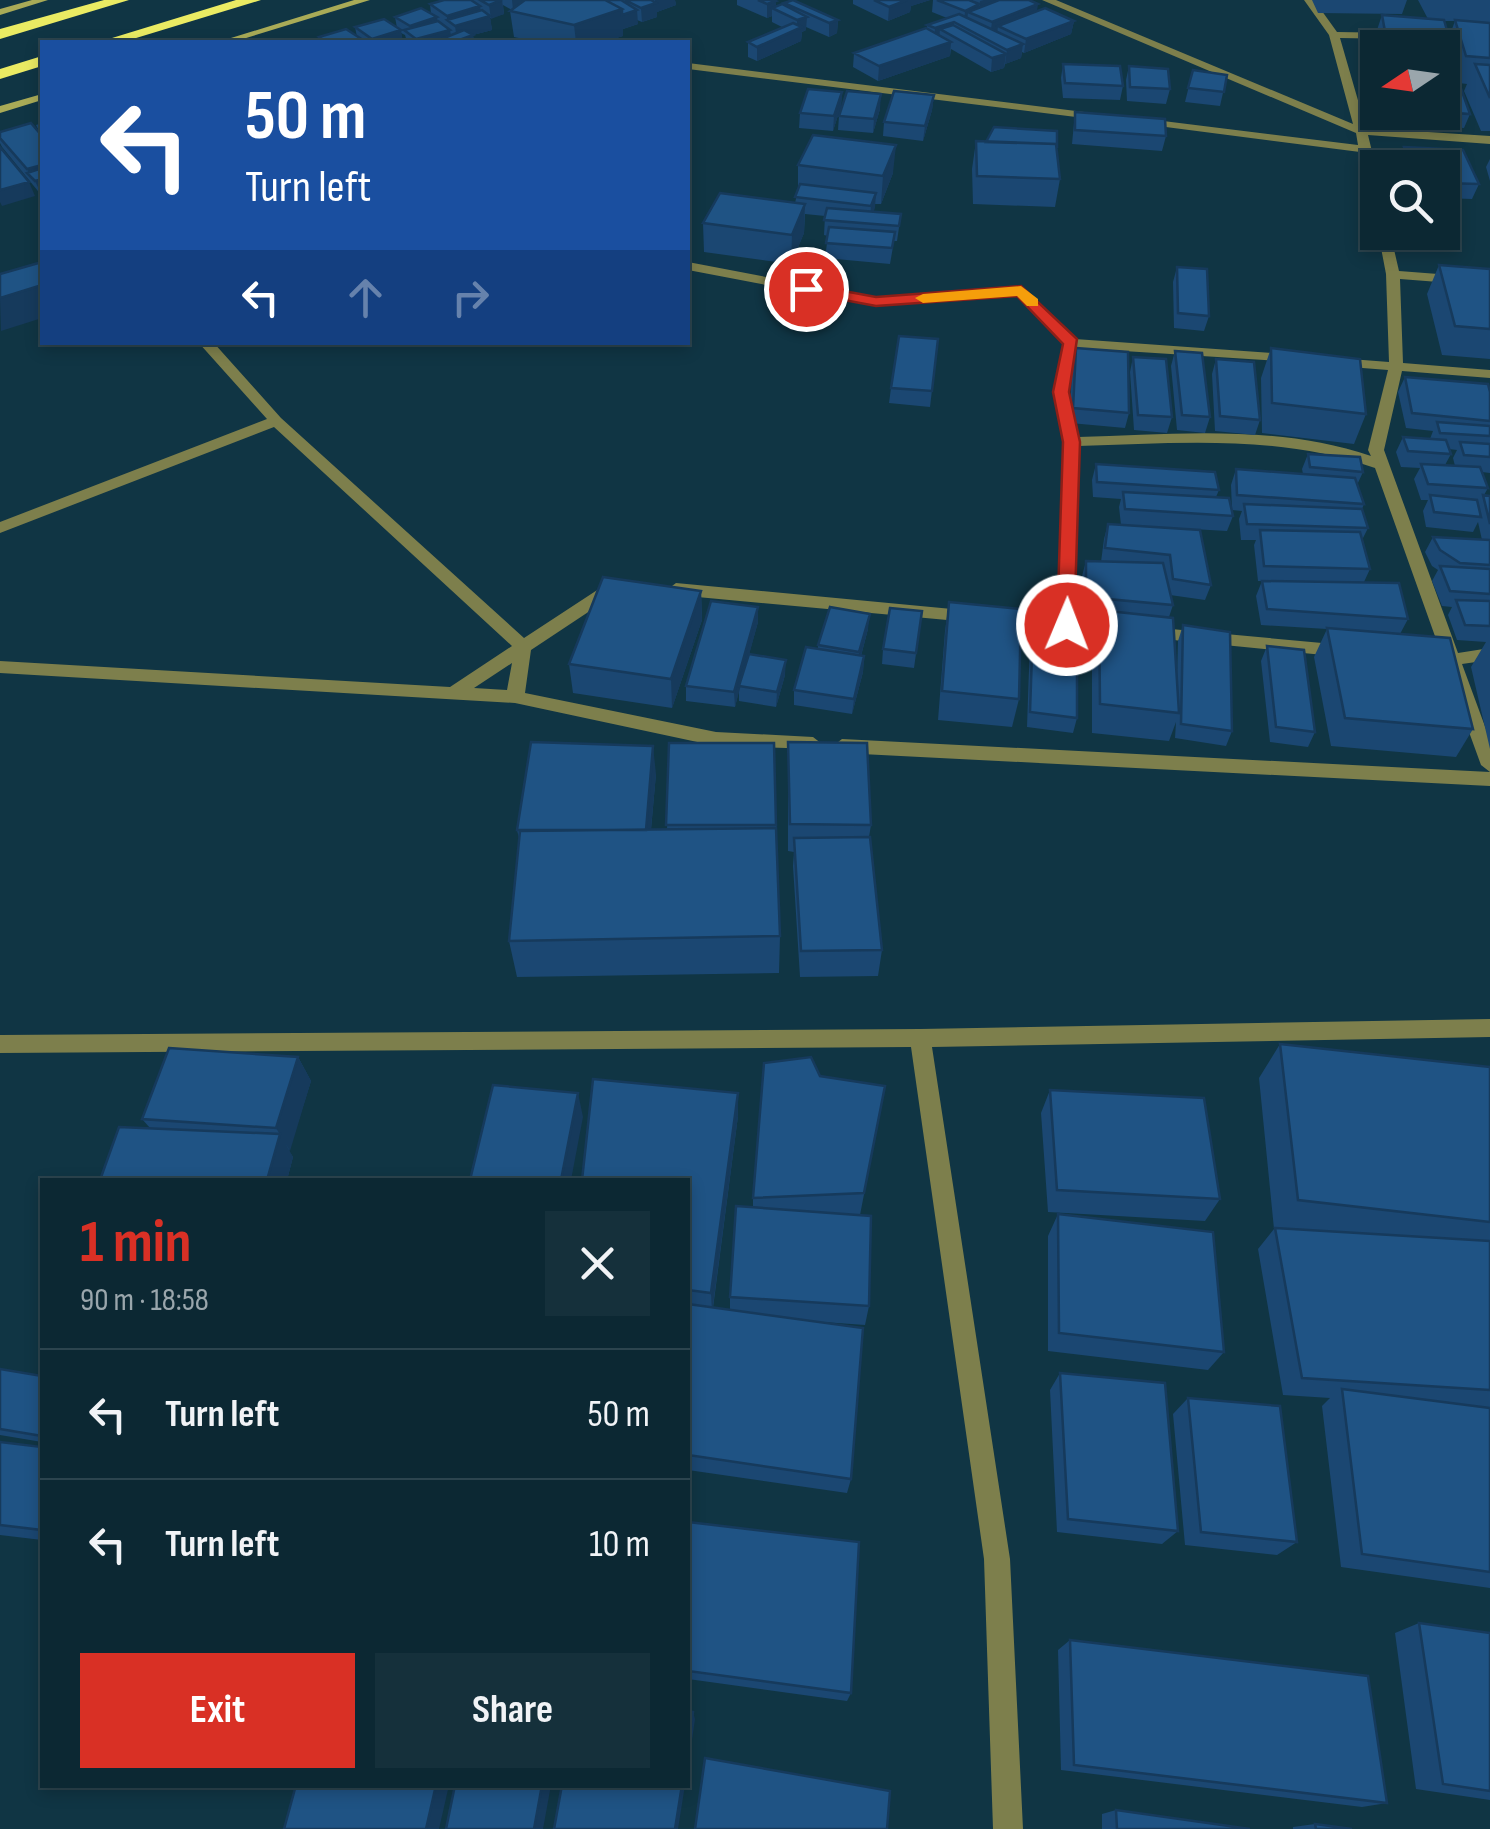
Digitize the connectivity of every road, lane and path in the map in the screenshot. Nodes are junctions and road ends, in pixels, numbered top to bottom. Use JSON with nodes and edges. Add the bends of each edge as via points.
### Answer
{"nodes":[{"id":1,"x":43,"y":0,"type":"edge"},
{"id":2,"x":122,"y":0,"type":"edge"},
{"id":3,"x":253,"y":0,"type":"edge"},
{"id":4,"x":365,"y":0,"type":"edge"},
{"id":5,"x":1048,"y":0,"type":"edge"},
{"id":6,"x":1309,"y":0,"type":"edge"},
{"id":7,"x":0,"y":12,"type":"edge"},
{"id":8,"x":0,"y":34,"type":"edge"},
{"id":9,"x":1334,"y":35,"type":"junction"},
{"id":10,"x":1360,"y":35,"type":"edge"},
{"id":11,"x":114,"y":40,"type":"edge"},
{"id":12,"x":231,"y":40,"type":"edge"},
{"id":13,"x":40,"y":63,"type":"edge"},
{"id":14,"x":690,"y":66,"type":"edge"},
{"id":15,"x":0,"y":74,"type":"edge"},
{"id":16,"x":40,"y":98,"type":"edge"},
{"id":17,"x":0,"y":110,"type":"edge"},
{"id":18,"x":1107,"y":117,"type":"edge"},
{"id":19,"x":1127,"y":120,"type":"edge"},
{"id":20,"x":1360,"y":126,"type":"edge"},
{"id":21,"x":1360,"y":130,"type":"edge"},
{"id":22,"x":1361,"y":130,"type":"joint"},
{"id":23,"x":1490,"y":140,"type":"edge"},
{"id":24,"x":1365,"y":149,"type":"joint"},
{"id":25,"x":1388,"y":250,"type":"edge"},
{"id":26,"x":690,"y":266,"type":"edge"},
{"id":27,"x":1393,"y":274,"type":"junction"},
{"id":28,"x":1490,"y":282,"type":"edge"},
{"id":29,"x":1071,"y":343,"type":"junction"},
{"id":30,"x":208,"y":345,"type":"edge"},
{"id":31,"x":1396,"y":366,"type":"junction"},
{"id":32,"x":1490,"y":374,"type":"edge"},
{"id":33,"x":276,"y":421,"type":"junction"},
{"id":34,"x":1071,"y":442,"type":"junction"},
{"id":35,"x":1382,"y":465,"type":"junction"},
{"id":36,"x":0,"y":528,"type":"edge"},
{"id":37,"x":638,"y":586,"type":"edge"},
{"id":38,"x":657,"y":588,"type":"edge"},
{"id":39,"x":1067,"y":625,"type":"junction"},
{"id":40,"x":523,"y":647,"type":"junction"},
{"id":41,"x":1355,"y":652,"type":"edge"},
{"id":42,"x":1490,"y":654,"type":"edge"},
{"id":43,"x":1413,"y":657,"type":"edge"},
{"id":44,"x":1452,"y":660,"type":"junction"},
{"id":45,"x":0,"y":667,"type":"edge"},
{"id":46,"x":454,"y":693,"type":"junction"},
{"id":47,"x":514,"y":697,"type":"junction"},
{"id":48,"x":1490,"y":765,"type":"edge"},
{"id":49,"x":1490,"y":779,"type":"edge"},
{"id":50,"x":1490,"y":1028,"type":"edge"},
{"id":51,"x":920,"y":1038,"type":"junction"},
{"id":52,"x":0,"y":1044,"type":"edge"},
{"id":53,"x":1008,"y":1829,"type":"edge"}],
"edges":[{"from":1,"to":7,"type":"street"},
{"from":2,"to":8,"type":"highway"},
{"from":3,"to":11,"type":"highway"},
{"from":4,"to":12,"type":"street"},
{"from":5,"to":21,"type":"street"},
{"from":6,"to":9,"type":"street"},
{"from":9,"to":10,"type":"street"},
{"from":9,"to":20,"type":"street"},
{"from":13,"to":15,"type":"highway"},
{"from":14,"to":18,"type":"street"},
{"from":16,"to":17,"type":"street"},
{"from":19,"to":24,"type":"street"},
{"from":22,"to":23,"type":"street"},
{"from":22,"to":24,"type":"street"},
{"from":25,"to":27,"type":"street"},
{"from":26,"to":29,"type":"street","via":[[876,302],[1021,291]]},
{"from":27,"to":28,"type":"street"},
{"from":27,"to":31,"type":"street"},
{"from":29,"to":31,"type":"street"},
{"from":29,"to":34,"type":"street","via":[[1061,392]]},
{"from":30,"to":33,"type":"street"},
{"from":31,"to":32,"type":"street"},
{"from":31,"to":35,"type":"street","via":[[1376,450]]},
{"from":33,"to":36,"type":"street"},
{"from":33,"to":40,"type":"street"},
{"from":34,"to":35,"type":"street","via":[[1304,444],[1346,450]]},
{"from":34,"to":39,"type":"street"},
{"from":35,"to":44,"type":"street"},
{"from":37,"to":40,"type":"street","via":[[618,584]]},
{"from":38,"to":39,"type":"street"},
{"from":39,"to":41,"type":"street"},
{"from":40,"to":46,"type":"street"},
{"from":40,"to":47,"type":"street"},
{"from":42,"to":44,"type":"street"},
{"from":43,"to":44,"type":"street"},
{"from":44,"to":48,"type":"street"},
{"from":45,"to":46,"type":"street"},
{"from":46,"to":47,"type":"street"},
{"from":47,"to":49,"type":"street","via":[[716,739]]},
{"from":50,"to":51,"type":"street"},
{"from":51,"to":52,"type":"street"},
{"from":51,"to":53,"type":"street","via":[[997,1559]]}]}
